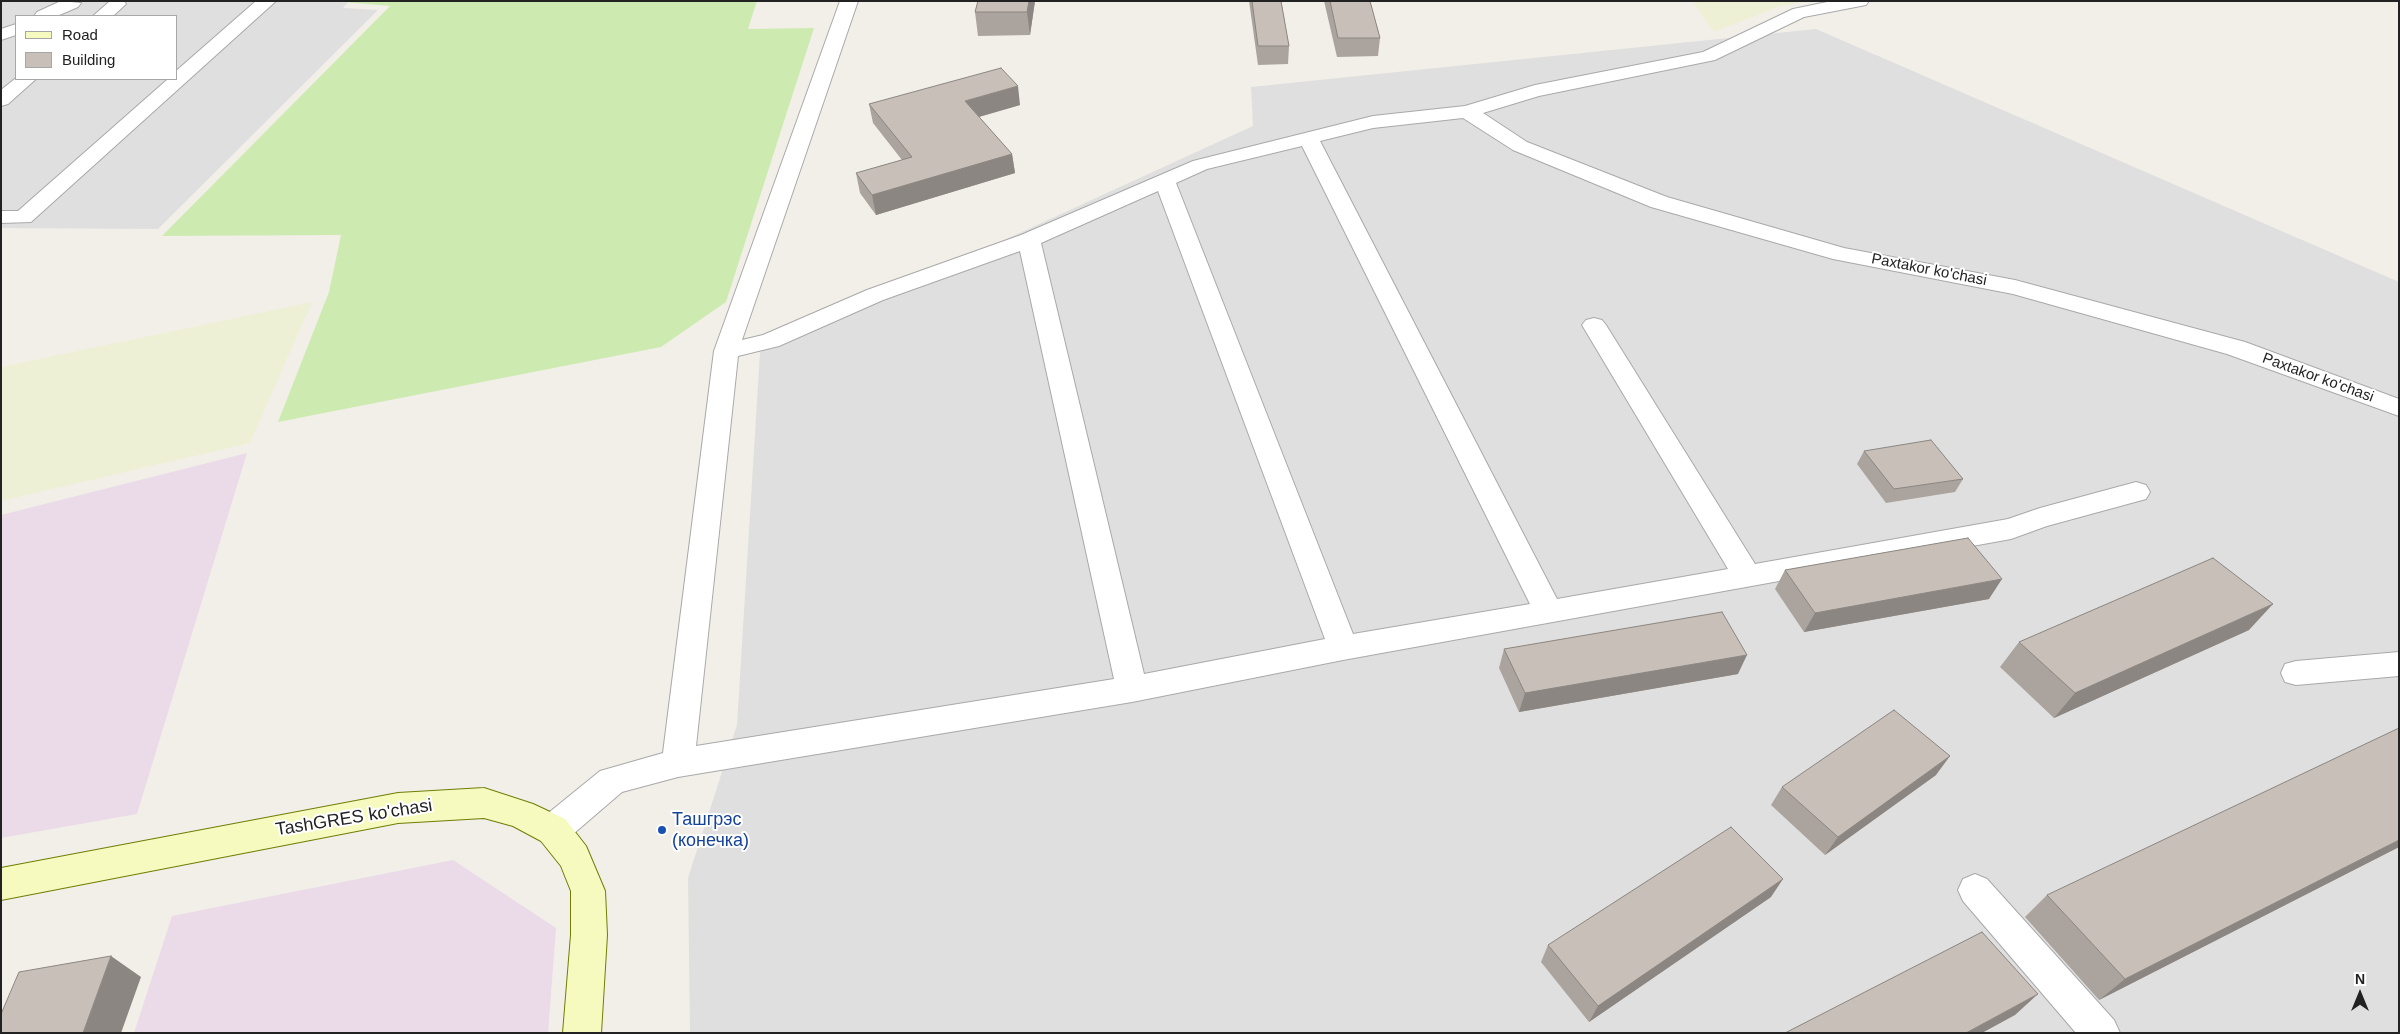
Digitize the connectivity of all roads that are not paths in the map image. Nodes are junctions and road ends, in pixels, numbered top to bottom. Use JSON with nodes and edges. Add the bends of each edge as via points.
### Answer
{"nodes":[{"id":1,"x":266,"y":1,"type":"edge"},
{"id":2,"x":849,"y":1,"type":"edge"},
{"id":3,"x":1860,"y":1,"type":"edge"},
{"id":4,"x":72,"y":3,"type":"dead end"},
{"id":5,"x":117,"y":4,"type":"dead end"},
{"id":6,"x":45,"y":15,"type":"edge"},
{"id":7,"x":103,"y":15,"type":"edge"},
{"id":8,"x":15,"y":28,"type":"edge"},
{"id":9,"x":1,"y":35,"type":"edge"},
{"id":10,"x":178,"y":79,"type":"edge"},
{"id":11,"x":26,"y":80,"type":"edge"},
{"id":12,"x":177,"y":80,"type":"edge"},
{"id":13,"x":1,"y":100,"type":"edge"},
{"id":14,"x":1467,"y":112,"type":"junction"},
{"id":15,"x":1308,"y":138,"type":"junction"},
{"id":16,"x":1165,"y":181,"type":"junction"},
{"id":17,"x":1,"y":216,"type":"edge"},
{"id":18,"x":1029,"y":240,"type":"junction"},
{"id":19,"x":1594,"y":325,"type":"dead end"},
{"id":20,"x":726,"y":351,"type":"junction"},
{"id":21,"x":2399,"y":408,"type":"edge"},
{"id":22,"x":2136,"y":492,"type":"dead end"},
{"id":23,"x":1748,"y":577,"type":"junction"},
{"id":24,"x":1549,"y":612,"type":"junction"},
{"id":25,"x":1343,"y":648,"type":"junction"},
{"id":26,"x":2399,"y":664,"type":"edge"},
{"id":27,"x":2296,"y":673,"type":"dead end"},
{"id":28,"x":1132,"y":689,"type":"junction"},
{"id":29,"x":678,"y":763,"type":"junction"},
{"id":30,"x":553,"y":830,"type":"junction"},
{"id":31,"x":1,"y":884,"type":"edge"},
{"id":32,"x":1975,"y":890,"type":"dead end"},
{"id":33,"x":582,"y":1033,"type":"edge"},
{"id":34,"x":2101,"y":1033,"type":"edge"}],
"edges":[{"from":1,"to":10,"type":"street"},
{"from":2,"to":20,"type":"street"},
{"from":3,"to":14,"type":"street","via":[[1799,13],[1708,56],[1535,91]]},
{"from":4,"to":6,"type":"street"},
{"from":5,"to":7,"type":"street"},
{"from":8,"to":9,"type":"street"},
{"from":11,"to":13,"type":"street"},
{"from":12,"to":17,"type":"street","via":[[23,217]]},
{"from":14,"to":15,"type":"street","via":[[1373,122]]},
{"from":14,"to":21,"type":"street","name":"Paxtakor ko'chasi","via":[[1520,146],[1659,202],[1841,254],[2015,287],[2227,345]]},
{"from":15,"to":16,"type":"street","via":[[1200,165]]},
{"from":15,"to":24,"type":"street"},
{"from":16,"to":18,"type":"street"},
{"from":16,"to":25,"type":"street"},
{"from":18,"to":20,"type":"street","via":[[875,295],[770,341]]},
{"from":18,"to":28,"type":"street"},
{"from":19,"to":23,"type":"street"},
{"from":20,"to":29,"type":"street"},
{"from":22,"to":23,"type":"street","via":[[2011,529]]},
{"from":23,"to":24,"type":"street"},
{"from":24,"to":25,"type":"street"},
{"from":25,"to":28,"type":"street"},
{"from":26,"to":27,"type":"street"},
{"from":28,"to":29,"type":"street"},
{"from":29,"to":30,"type":"street","via":[[612,781]]},
{"from":30,"to":31,"type":"main road","name":"TashGRES ko'chasi","via":[[521,814],[484,803],[398,808]]},
{"from":30,"to":33,"type":"main road","name":"TashGRES ko'chasi","via":[[574,857],[588,891],[589,935]]},
{"from":32,"to":34,"type":"street"}]}
